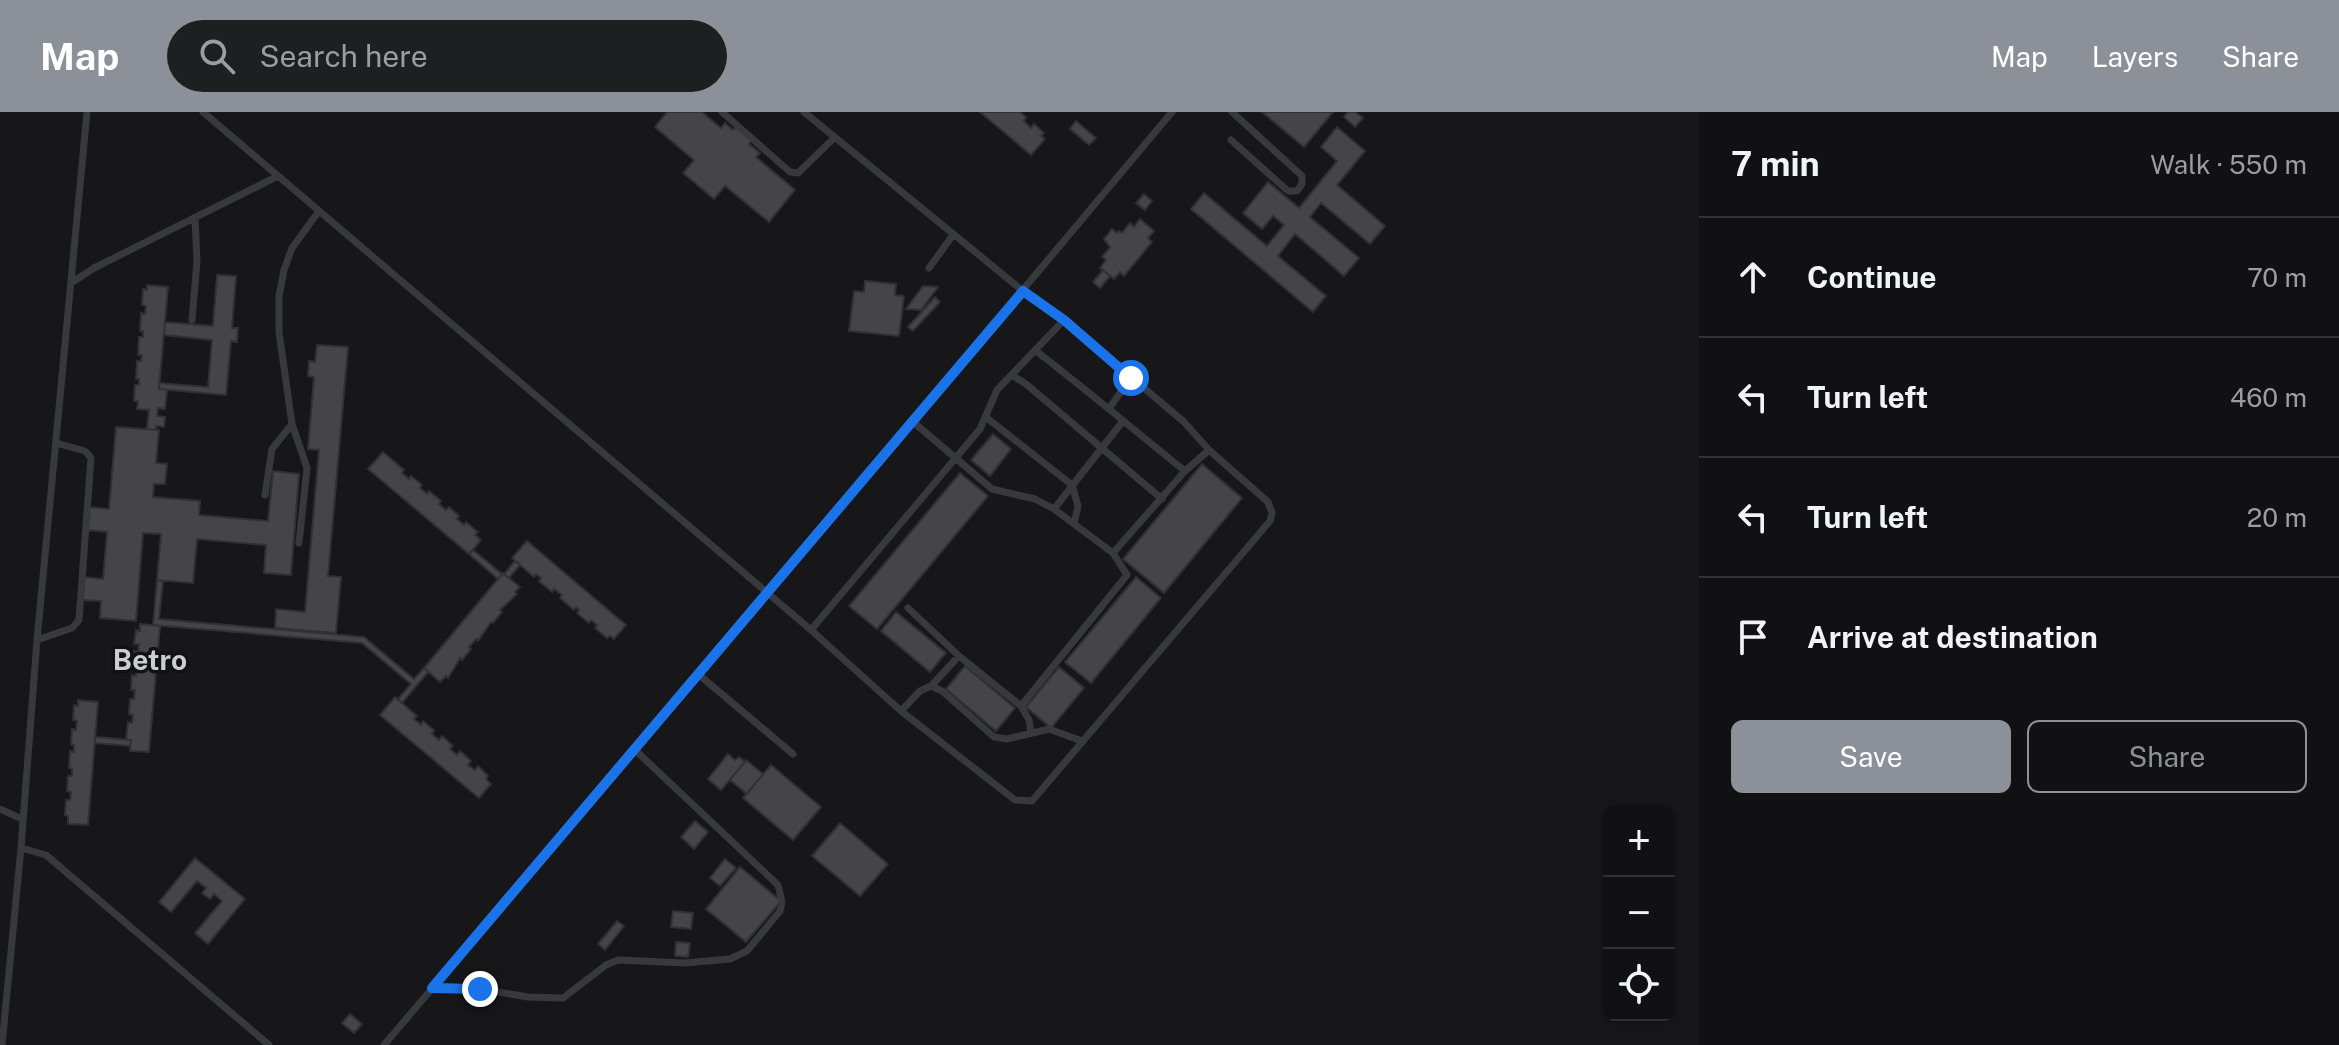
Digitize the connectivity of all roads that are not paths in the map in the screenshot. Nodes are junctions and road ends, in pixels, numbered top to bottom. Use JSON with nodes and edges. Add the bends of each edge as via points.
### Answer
{"nodes":[{"id":1,"x":87,"y":112,"type":"edge"},
{"id":2,"x":203,"y":112,"type":"edge"},
{"id":3,"x":722,"y":112,"type":"edge"},
{"id":4,"x":804,"y":112,"type":"edge"},
{"id":5,"x":1172,"y":112,"type":"edge"},
{"id":6,"x":1232,"y":112,"type":"edge"},
{"id":7,"x":834,"y":138,"type":"junction"},
{"id":8,"x":1231,"y":140,"type":"dead end"},
{"id":9,"x":278,"y":176,"type":"junction"},
{"id":10,"x":319,"y":211,"type":"junction"},
{"id":11,"x":195,"y":217,"type":"junction"},
{"id":12,"x":953,"y":235,"type":"junction"},
{"id":13,"x":929,"y":268,"type":"dead end"},
{"id":14,"x":71,"y":283,"type":"junction"},
{"id":15,"x":1023,"y":291,"type":"junction"},
{"id":16,"x":192,"y":320,"type":"dead end"},
{"id":17,"x":1064,"y":320,"type":"junction"},
{"id":18,"x":1036,"y":351,"type":"junction"},
{"id":19,"x":1013,"y":376,"type":"junction"},
{"id":20,"x":1131,"y":378,"type":"junction"},
{"id":21,"x":1110,"y":407,"type":"junction"},
{"id":22,"x":987,"y":418,"type":"junction"},
{"id":23,"x":912,"y":421,"type":"junction"},
{"id":24,"x":1123,"y":421,"type":"junction"},
{"id":25,"x":292,"y":424,"type":"junction"},
{"id":26,"x":56,"y":443,"type":"junction"},
{"id":27,"x":1103,"y":447,"type":"junction"},
{"id":28,"x":1209,"y":450,"type":"junction"},
{"id":29,"x":957,"y":457,"type":"junction"},
{"id":30,"x":1185,"y":471,"type":"junction"},
{"id":31,"x":1072,"y":485,"type":"junction"},
{"id":32,"x":265,"y":495,"type":"dead end"},
{"id":33,"x":1162,"y":499,"type":"junction"},
{"id":34,"x":1054,"y":509,"type":"junction"},
{"id":35,"x":1074,"y":524,"type":"junction"},
{"id":36,"x":299,"y":543,"type":"dead end"},
{"id":37,"x":1113,"y":553,"type":"junction"},
{"id":38,"x":767,"y":595,"type":"junction"},
{"id":39,"x":908,"y":608,"type":"dead end"},
{"id":40,"x":811,"y":630,"type":"junction"},
{"id":41,"x":37,"y":640,"type":"junction"},
{"id":42,"x":959,"y":656,"type":"junction"},
{"id":43,"x":698,"y":674,"type":"junction"},
{"id":44,"x":931,"y":686,"type":"junction"},
{"id":45,"x":1021,"y":706,"type":"junction"},
{"id":46,"x":901,"y":711,"type":"junction"},
{"id":47,"x":1031,"y":733,"type":"junction"},
{"id":48,"x":1082,"y":741,"type":"junction"},
{"id":49,"x":634,"y":749,"type":"junction"},
{"id":50,"x":793,"y":754,"type":"dead end"},
{"id":51,"x":0,"y":809,"type":"edge"},
{"id":52,"x":22,"y":819,"type":"junction"},
{"id":53,"x":21,"y":848,"type":"junction"},
{"id":54,"x":432,"y":988,"type":"junction"},
{"id":55,"x":2,"y":1045,"type":"edge"},
{"id":56,"x":269,"y":1045,"type":"edge"},
{"id":57,"x":384,"y":1045,"type":"edge"}],
"edges":[{"from":1,"to":14,"type":"lane"},
{"from":2,"to":9,"type":"lane"},
{"from":3,"to":7,"type":"lane","via":[[790,172],[798,173]]},
{"from":4,"to":7,"type":"lane"},
{"from":5,"to":15,"type":"lane"},
{"from":6,"to":8,"type":"lane","via":[[1302,176],[1302,184],[1297,191],[1288,191]]},
{"from":7,"to":12,"type":"lane"},
{"from":9,"to":10,"type":"lane"},
{"from":9,"to":11,"type":"lane"},
{"from":10,"to":25,"type":"lane","via":[[292,248],[279,296]]},
{"from":10,"to":38,"type":"lane"},
{"from":11,"to":14,"type":"lane"},
{"from":11,"to":16,"type":"lane"},
{"from":12,"to":13,"type":"lane"},
{"from":12,"to":15,"type":"lane"},
{"from":14,"to":26,"type":"lane"},
{"from":15,"to":17,"type":"lane"},
{"from":15,"to":23,"type":"lane"},
{"from":17,"to":18,"type":"lane"},
{"from":17,"to":20,"type":"lane"},
{"from":18,"to":19,"type":"lane"},
{"from":18,"to":21,"type":"lane"},
{"from":19,"to":22,"type":"lane","via":[[997,390]]},
{"from":19,"to":27,"type":"lane"},
{"from":20,"to":21,"type":"lane"},
{"from":20,"to":28,"type":"lane"},
{"from":21,"to":24,"type":"lane"},
{"from":22,"to":29,"type":"lane"},
{"from":22,"to":31,"type":"lane"},
{"from":23,"to":29,"type":"lane"},
{"from":23,"to":38,"type":"lane"},
{"from":24,"to":27,"type":"lane"},
{"from":24,"to":30,"type":"lane"},
{"from":25,"to":32,"type":"lane","via":[[272,449]]},
{"from":25,"to":36,"type":"lane","via":[[307,468]]},
{"from":26,"to":41,"type":"lane"},
{"from":26,"to":41,"type":"lane","via":[[85,451],[91,458],[79,620],[72,628]]},
{"from":27,"to":31,"type":"lane"},
{"from":27,"to":33,"type":"lane"},
{"from":28,"to":30,"type":"lane"},
{"from":28,"to":48,"type":"lane","via":[[1268,502],[1270,521]]},
{"from":29,"to":34,"type":"lane","via":[[992,489]]},
{"from":29,"to":40,"type":"lane"},
{"from":30,"to":33,"type":"lane"},
{"from":31,"to":34,"type":"lane"},
{"from":31,"to":35,"type":"lane","via":[[1078,506]]},
{"from":33,"to":37,"type":"lane"},
{"from":34,"to":35,"type":"lane"},
{"from":35,"to":37,"type":"lane"},
{"from":37,"to":45,"type":"lane","via":[[1127,575]]},
{"from":38,"to":40,"type":"lane"},
{"from":38,"to":43,"type":"lane"},
{"from":39,"to":42,"type":"lane"},
{"from":40,"to":46,"type":"lane"},
{"from":41,"to":52,"type":"lane"},
{"from":42,"to":44,"type":"lane"},
{"from":42,"to":45,"type":"lane"},
{"from":43,"to":49,"type":"lane"},
{"from":43,"to":50,"type":"lane"},
{"from":44,"to":46,"type":"lane"},
{"from":44,"to":47,"type":"lane","via":[[994,737]]},
{"from":45,"to":47,"type":"lane"},
{"from":46,"to":48,"type":"lane","via":[[1022,802],[1040,793]]},
{"from":47,"to":48,"type":"lane","via":[[1049,729]]},
{"from":49,"to":54,"type":"lane"},
{"from":49,"to":54,"type":"lane","via":[[778,885],[780,911],[747,951],[730,959],[685,963],[618,960],[563,998]]},
{"from":51,"to":52,"type":"lane"},
{"from":52,"to":53,"type":"lane"},
{"from":53,"to":55,"type":"lane"},
{"from":53,"to":56,"type":"lane","via":[[46,855]]},
{"from":54,"to":57,"type":"lane"}]}
